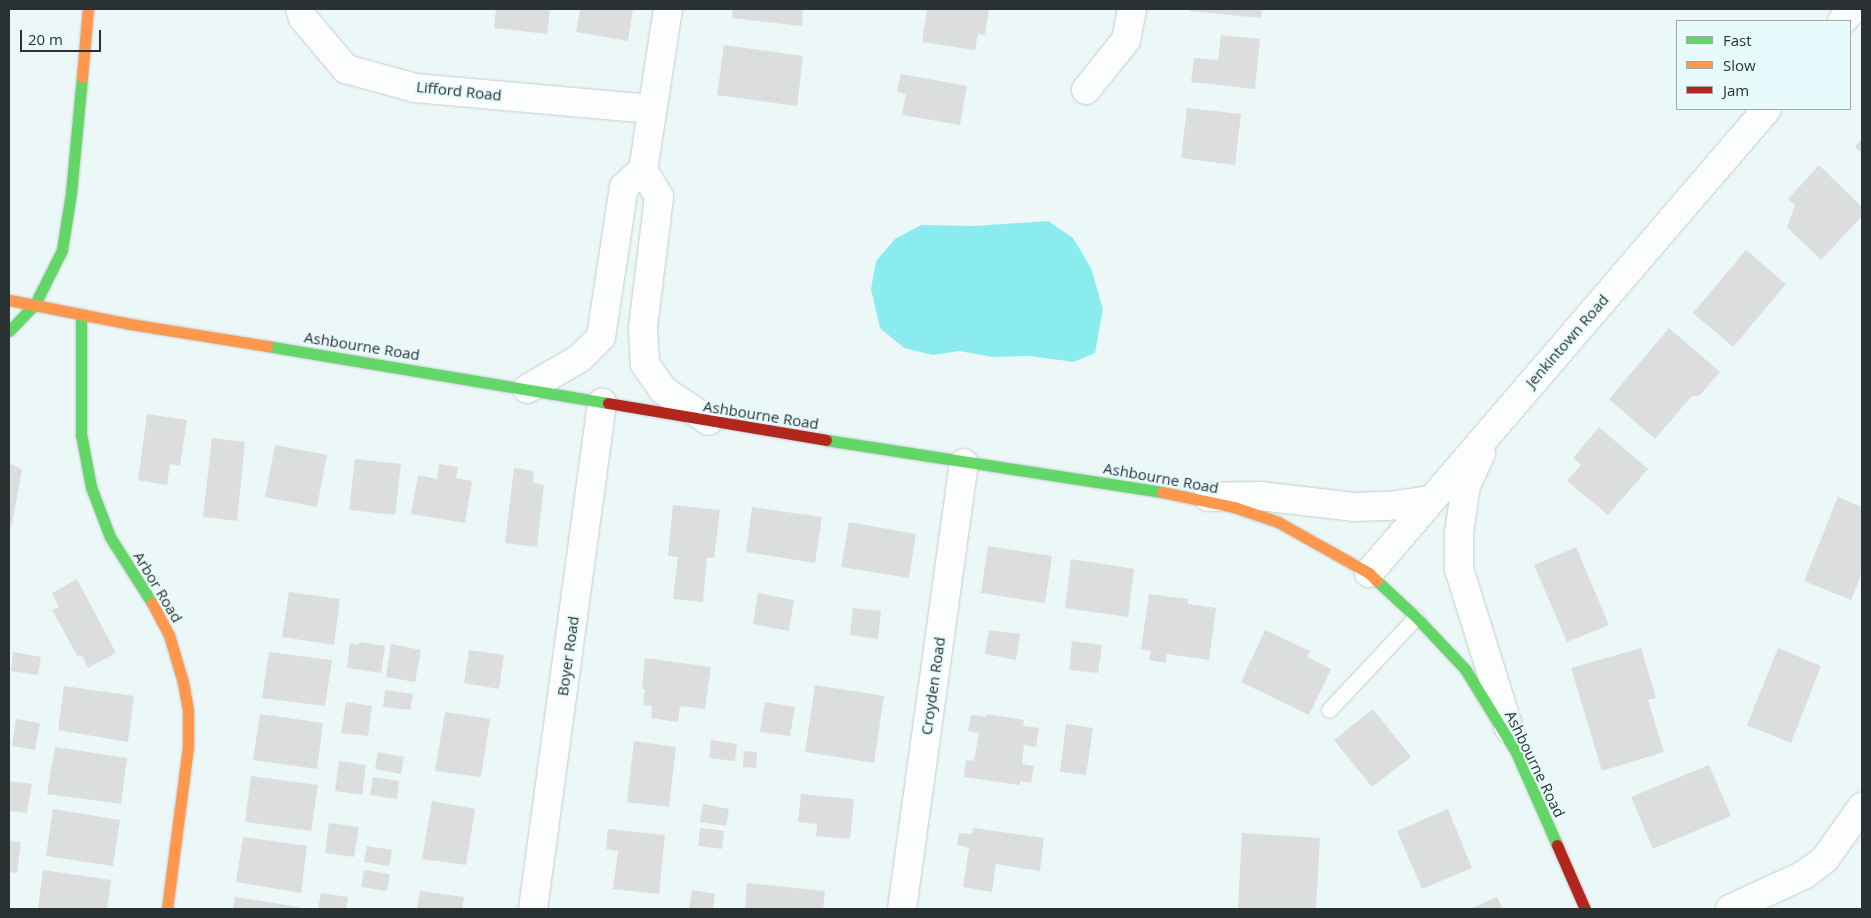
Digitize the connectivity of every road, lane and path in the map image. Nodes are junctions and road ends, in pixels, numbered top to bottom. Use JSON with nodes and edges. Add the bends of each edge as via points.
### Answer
{"nodes":[{"id":1,"x":88,"y":9,"type":"edge"},
{"id":2,"x":300,"y":9,"type":"edge"},
{"id":3,"x":668,"y":9,"type":"edge"},
{"id":4,"x":1132,"y":9,"type":"edge"},
{"id":5,"x":1853,"y":9,"type":"edge"},
{"id":6,"x":1843,"y":20,"type":"edge"},
{"id":7,"x":1086,"y":90,"type":"dead end"},
{"id":8,"x":651,"y":109,"type":"junction"},
{"id":9,"x":1766,"y":110,"type":"edge"},
{"id":10,"x":643,"y":170,"type":"junction"},
{"id":11,"x":9,"y":300,"type":"edge"},
{"id":12,"x":35,"y":304,"type":"junction"},
{"id":13,"x":81,"y":315,"type":"junction"},
{"id":14,"x":9,"y":331,"type":"edge"},
{"id":15,"x":527,"y":388,"type":"junction"},
{"id":16,"x":602,"y":403,"type":"junction"},
{"id":17,"x":710,"y":421,"type":"junction"},
{"id":18,"x":1494,"y":426,"type":"junction"},
{"id":19,"x":964,"y":463,"type":"junction"},
{"id":20,"x":1191,"y":497,"type":"junction"},
{"id":21,"x":1430,"y":500,"type":"junction"},
{"id":22,"x":1369,"y":574,"type":"junction"},
{"id":23,"x":1416,"y":617,"type":"junction"},
{"id":24,"x":1329,"y":710,"type":"dead end"},
{"id":25,"x":1516,"y":752,"type":"junction"},
{"id":26,"x":1862,"y":807,"type":"edge"},
{"id":27,"x":167,"y":909,"type":"edge"},
{"id":28,"x":534,"y":909,"type":"edge"},
{"id":29,"x":902,"y":909,"type":"edge"},
{"id":30,"x":1585,"y":909,"type":"edge"},
{"id":31,"x":1730,"y":909,"type":"edge"}],
"edges":[{"from":1,"to":12,"type":"street","via":[[71,193],[62,250]]},
{"from":2,"to":8,"type":"street","name":"Lifford Road","via":[[303,18],[346,69],[415,88]]},
{"from":3,"to":8,"type":"street"},
{"from":4,"to":7,"type":"street","via":[[1126,40]]},
{"from":5,"to":6,"type":"street"},
{"from":8,"to":10,"type":"street"},
{"from":9,"to":18,"type":"street","name":"Jenkintown Road"},
{"from":10,"to":15,"type":"street","via":[[624,187],[601,337],[580,358]]},
{"from":10,"to":17,"type":"street","via":[[659,197],[643,328],[645,364],[663,390]]},
{"from":11,"to":12,"type":"street","name":"Ashbourne Road"},
{"from":12,"to":13,"type":"street","name":"Ashbourne Road"},
{"from":12,"to":14,"type":"street"},
{"from":13,"to":15,"type":"street","name":"Ashbourne Road"},
{"from":13,"to":27,"type":"street","name":"Arbor Road","via":[[81,434],[91,487],[110,537],[169,635],[188,711],[188,747]]},
{"from":15,"to":16,"type":"street","name":"Ashbourne Road"},
{"from":16,"to":17,"type":"street","name":"Ashbourne Road"},
{"from":16,"to":28,"type":"street","name":"Boyer Road"},
{"from":17,"to":19,"type":"street","name":"Ashbourne Road"},
{"from":18,"to":21,"type":"street","name":"Jenkintown Road"},
{"from":18,"to":25,"type":"street","via":[[1466,485],[1459,533],[1459,569]]},
{"from":19,"to":20,"type":"street","name":"Ashbourne Road"},
{"from":19,"to":29,"type":"street","name":"Croyden Road"},
{"from":20,"to":21,"type":"street","via":[[1260,496],[1355,507]]},
{"from":20,"to":22,"type":"street","name":"Ashbourne Road","via":[[1278,522]]},
{"from":21,"to":22,"type":"street","name":"Jenkintown Road"},
{"from":22,"to":23,"type":"street","name":"Ashbourne Road"},
{"from":23,"to":24,"type":"lane"},
{"from":23,"to":25,"type":"street","name":"Ashbourne Road","via":[[1465,669]]},
{"from":25,"to":30,"type":"street","name":"Ashbourne Road"},
{"from":26,"to":31,"type":"street","via":[[1825,859],[1804,874]]}]}
